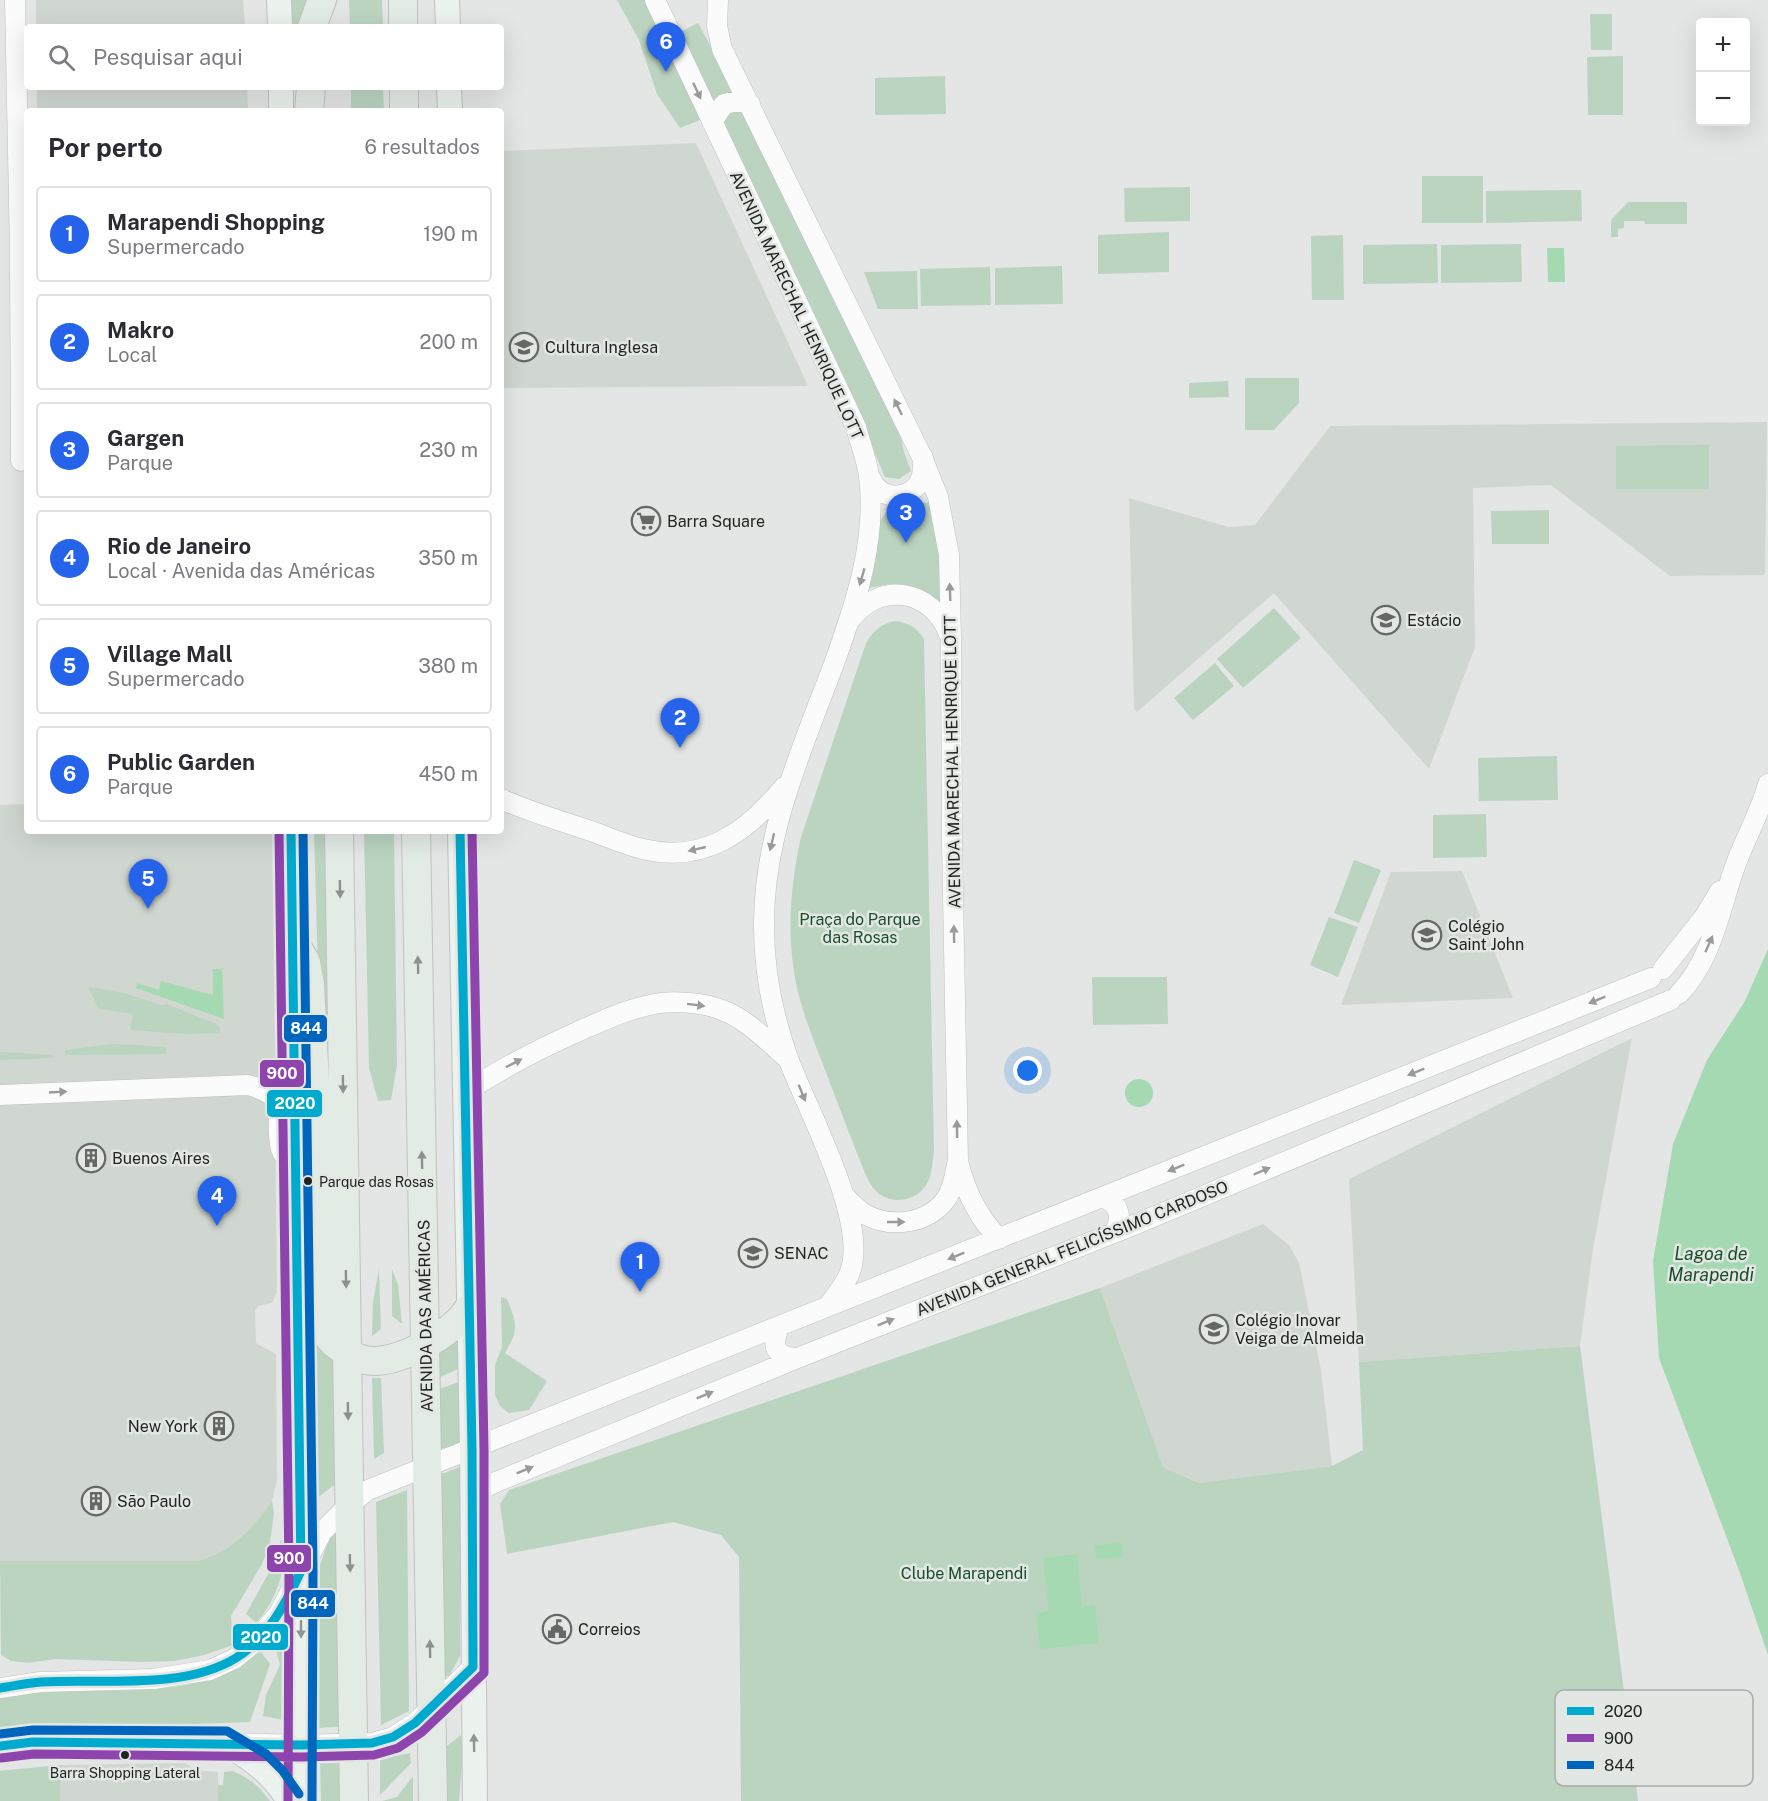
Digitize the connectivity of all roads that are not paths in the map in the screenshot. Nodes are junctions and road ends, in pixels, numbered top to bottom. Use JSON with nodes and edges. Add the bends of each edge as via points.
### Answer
{"nodes":[{"id":1,"x":15,"y":0,"type":"edge"},
{"id":2,"x":279,"y":0,"type":"edge"},
{"id":3,"x":323,"y":0,"type":"edge"},
{"id":4,"x":403,"y":0,"type":"edge"},
{"id":5,"x":447,"y":0,"type":"edge"},
{"id":6,"x":462,"y":0,"type":"edge"},
{"id":7,"x":655,"y":0,"type":"edge"},
{"id":8,"x":718,"y":0,"type":"edge"},
{"id":9,"x":280,"y":24,"type":"edge"},
{"id":10,"x":313,"y":24,"type":"edge"},
{"id":11,"x":325,"y":24,"type":"edge"},
{"id":12,"x":403,"y":24,"type":"edge"},
{"id":13,"x":449,"y":24,"type":"edge"},
{"id":14,"x":450,"y":24,"type":"edge"},
{"id":15,"x":281,"y":90,"type":"edge"},
{"id":16,"x":311,"y":90,"type":"edge"},
{"id":17,"x":326,"y":90,"type":"edge"},
{"id":18,"x":404,"y":90,"type":"edge"},
{"id":19,"x":449,"y":90,"type":"edge"},
{"id":20,"x":750,"y":104,"type":"junction"},
{"id":21,"x":281,"y":108,"type":"edge"},
{"id":22,"x":309,"y":108,"type":"edge"},
{"id":23,"x":327,"y":108,"type":"edge"},
{"id":24,"x":404,"y":108,"type":"edge"},
{"id":25,"x":450,"y":108,"type":"edge"},
{"id":26,"x":712,"y":122,"type":"junction"},
{"id":27,"x":922,"y":456,"type":"junction"},
{"id":28,"x":21,"y":460,"type":"dead end"},
{"id":29,"x":869,"y":475,"type":"junction"},
{"id":30,"x":849,"y":621,"type":"junction"},
{"id":31,"x":951,"y":639,"type":"junction"},
{"id":32,"x":792,"y":778,"type":"junction"},
{"id":33,"x":1768,"y":784,"type":"edge"},
{"id":34,"x":504,"y":800,"type":"edge"},
{"id":35,"x":291,"y":834,"type":"edge"},
{"id":36,"x":339,"y":834,"type":"edge"},
{"id":37,"x":416,"y":834,"type":"edge"},
{"id":38,"x":460,"y":834,"type":"edge"},
{"id":39,"x":1736,"y":863,"type":"junction"},
{"id":40,"x":293,"y":940,"type":"junction"},
{"id":41,"x":1657,"y":974,"type":"junction"},
{"id":42,"x":1675,"y":997,"type":"junction"},
{"id":43,"x":1452,"y":1058,"type":"junction"},
{"id":44,"x":788,"y":1059,"type":"junction"},
{"id":45,"x":1469,"y":1086,"type":"junction"},
{"id":46,"x":464,"y":1093,"type":"junction"},
{"id":47,"x":0,"y":1095,"type":"edge"},
{"id":48,"x":1319,"y":1111,"type":"junction"},
{"id":49,"x":1333,"y":1141,"type":"junction"},
{"id":50,"x":958,"y":1161,"type":"junction"},
{"id":51,"x":295,"y":1169,"type":"junction"},
{"id":52,"x":845,"y":1197,"type":"junction"},
{"id":53,"x":1103,"y":1197,"type":"junction"},
{"id":54,"x":1115,"y":1231,"type":"junction"},
{"id":55,"x":999,"y":1239,"type":"junction"},
{"id":56,"x":827,"y":1307,"type":"junction"},
{"id":57,"x":468,"y":1308,"type":"junction"},
{"id":58,"x":779,"y":1327,"type":"junction"},
{"id":59,"x":425,"y":1344,"type":"junction"},
{"id":60,"x":347,"y":1353,"type":"junction"},
{"id":61,"x":795,"y":1359,"type":"junction"},
{"id":62,"x":472,"y":1449,"type":"junction"},
{"id":63,"x":428,"y":1467,"type":"junction"},
{"id":64,"x":472,"y":1494,"type":"junction"},
{"id":65,"x":349,"y":1504,"type":"junction"},
{"id":66,"x":301,"y":1571,"type":"junction"},
{"id":67,"x":473,"y":1667,"type":"junction"},
{"id":68,"x":0,"y":1688,"type":"edge"},
{"id":69,"x":431,"y":1707,"type":"junction"},
{"id":70,"x":224,"y":1743,"type":"junction"},
{"id":71,"x":353,"y":1744,"type":"junction"},
{"id":72,"x":301,"y":1745,"type":"junction"},
{"id":73,"x":0,"y":1746,"type":"edge"},
{"id":74,"x":289,"y":1801,"type":"edge"},
{"id":75,"x":300,"y":1801,"type":"edge"},
{"id":76,"x":354,"y":1801,"type":"edge"},
{"id":77,"x":433,"y":1801,"type":"edge"},
{"id":78,"x":475,"y":1801,"type":"edge"}],
"edges":[{"from":1,"to":28,"type":"street"},
{"from":2,"to":9,"type":"main road"},
{"from":3,"to":10,"type":"highway"},
{"from":3,"to":11,"type":"highway"},
{"from":4,"to":12,"type":"highway"},
{"from":5,"to":13,"type":"main road"},
{"from":6,"to":14,"type":"street"},
{"from":7,"to":26,"type":"street","name":"AVENIDA MARECHAL HENRIQUE LOTT","one_way":true},
{"from":8,"to":20,"type":"street","name":"AVENIDA MARECHAL HENRIQUE LOTT","via":[[717,26],[722,49]]},
{"from":15,"to":21,"type":"main road"},
{"from":16,"to":22,"type":"highway"},
{"from":17,"to":23,"type":"highway"},
{"from":18,"to":24,"type":"highway"},
{"from":19,"to":25,"type":"main road"},
{"from":20,"to":26,"type":"street","via":[[724,104]]},
{"from":27,"to":20,"type":"street","name":"AVENIDA MARECHAL HENRIQUE LOTT","one_way":true},
{"from":26,"to":29,"type":"street","name":"AVENIDA MARECHAL HENRIQUE LOTT","via":[[856,427]]},
{"from":27,"to":29,"type":"street","via":[[920,481],[905,495],[884,493]]},
{"from":31,"to":27,"type":"street","name":"AVENIDA MARECHAL HENRIQUE LOTT","one_way":true,"via":[[944,522]]},
{"from":29,"to":30,"type":"street","name":"AVENIDA MARECHAL HENRIQUE LOTT","one_way":true,"via":[[865,566]]},
{"from":30,"to":31,"type":"street","via":[[871,600],[887,594],[903,595],[932,607],[945,621]]},
{"from":30,"to":32,"type":"street","name":"AVENIDA MARECHAL HENRIQUE LOTT"},
{"from":50,"to":31,"type":"street","name":"AVENIDA MARECHAL HENRIQUE LOTT","one_way":true},
{"from":32,"to":34,"type":"street","one_way":true,"via":[[746,827],[714,845],[688,852],[643,849]]},
{"from":32,"to":44,"type":"street","name":"AVENIDA MARECHAL HENRIQUE LOTT","one_way":true,"via":[[771,846],[764,920],[770,996]]},
{"from":33,"to":39,"type":"street"},
{"from":35,"to":40,"type":"main road"},
{"from":36,"to":60,"type":"highway","one_way":true},
{"from":59,"to":37,"type":"highway","name":"AVENIDA DAS AMÉRICAS","one_way":true},
{"from":38,"to":46,"type":"main road"},
{"from":39,"to":41,"type":"street","via":[[1705,916]]},
{"from":42,"to":39,"type":"street","name":"AVENIDA GENERAL FELICÍSSIMO CARDOSO","one_way":true,"via":[[1703,960]]},
{"from":40,"to":51,"type":"main road"},
{"from":40,"to":60,"type":"highway","via":[[306,962],[310,983],[322,1326],[330,1341]]},
{"from":41,"to":42,"type":"street","via":[[1673,971],[1680,979],[1681,989]]},
{"from":41,"to":42,"type":"street","via":[[1650,983],[1652,993],[1660,1000]]},
{"from":41,"to":43,"type":"street","one_way":true},
{"from":42,"to":45,"type":"street","name":"AVENIDA GENERAL FELICÍSSIMO CARDOSO"},
{"from":43,"to":45,"type":"street","via":[[1468,1058],[1474,1076]]},
{"from":43,"to":48,"type":"street","one_way":true},
{"from":46,"to":44,"type":"street","one_way":true,"via":[[507,1066],[604,1020],[662,1003],[722,1010],[745,1023]]},
{"from":44,"to":52,"type":"street","name":"AVENIDA MARECHAL HENRIQUE LOTT","one_way":true},
{"from":45,"to":49,"type":"street","name":"AVENIDA GENERAL FELICÍSSIMO CARDOSO"},
{"from":46,"to":57,"type":"main road"},
{"from":47,"to":51,"type":"street","one_way":true,"via":[[248,1085],[268,1091],[279,1106],[280,1144]]},
{"from":48,"to":49,"type":"street","via":[[1313,1119],[1315,1130],[1322,1138]]},
{"from":48,"to":53,"type":"street","one_way":true},
{"from":54,"to":49,"type":"street","name":"AVENIDA GENERAL FELICÍSSIMO CARDOSO","one_way":true},
{"from":52,"to":50,"type":"street","one_way":true,"via":[[865,1214],[886,1222],[909,1222],[929,1214],[946,1199]]},
{"from":50,"to":55,"type":"street","name":"AVENIDA MARECHAL HENRIQUE LOTT","via":[[968,1194]]},
{"from":51,"to":66,"type":"main road"},
{"from":52,"to":56,"type":"street","name":"AVENIDA MARECHAL HENRIQUE LOTT","via":[[854,1252],[850,1271]]},
{"from":53,"to":54,"type":"street","via":[[1111,1200],[1120,1215]]},
{"from":53,"to":55,"type":"street"},
{"from":61,"to":54,"type":"street","name":"AVENIDA GENERAL FELICÍSSIMO CARDOSO","one_way":true},
{"from":55,"to":56,"type":"street","one_way":true},
{"from":56,"to":58,"type":"street"},
{"from":57,"to":59,"type":"highway","via":[[455,1323]]},
{"from":57,"to":62,"type":"main road"},
{"from":58,"to":61,"type":"street","via":[[776,1349],[781,1356]]},
{"from":58,"to":62,"type":"street"},
{"from":59,"to":60,"type":"highway","via":[[380,1361],[366,1361]]},
{"from":59,"to":63,"type":"highway","name":"AVENIDA DAS AMÉRICAS"},
{"from":60,"to":65,"type":"highway","one_way":true},
{"from":64,"to":61,"type":"street","name":"AVENIDA GENERAL FELICÍSSIMO CARDOSO","one_way":true},
{"from":62,"to":63,"type":"street"},
{"from":62,"to":64,"type":"main road"},
{"from":63,"to":65,"type":"street","via":[[368,1490]]},
{"from":69,"to":63,"type":"highway","name":"AVENIDA DAS AMÉRICAS","one_way":true},
{"from":64,"to":67,"type":"main road"},
{"from":65,"to":66,"type":"street","via":[[322,1532]]},
{"from":65,"to":71,"type":"highway","one_way":true},
{"from":66,"to":68,"type":"street","via":[[279,1613],[247,1649],[223,1665],[153,1679],[39,1682]]},
{"from":66,"to":72,"type":"main road","one_way":true},
{"from":67,"to":69,"type":"street"},
{"from":78,"to":67,"type":"main road","one_way":true},
{"from":69,"to":71,"type":"street","via":[[415,1724],[393,1737]]},
{"from":69,"to":77,"type":"highway","name":"AVENIDA DAS AMÉRICAS"},
{"from":70,"to":72,"type":"street"},
{"from":70,"to":73,"type":"street","via":[[33,1742]]},
{"from":70,"to":74,"type":"main road","via":[[266,1771]]},
{"from":71,"to":72,"type":"street"},
{"from":71,"to":76,"type":"highway"},
{"from":72,"to":75,"type":"main road"}]}
